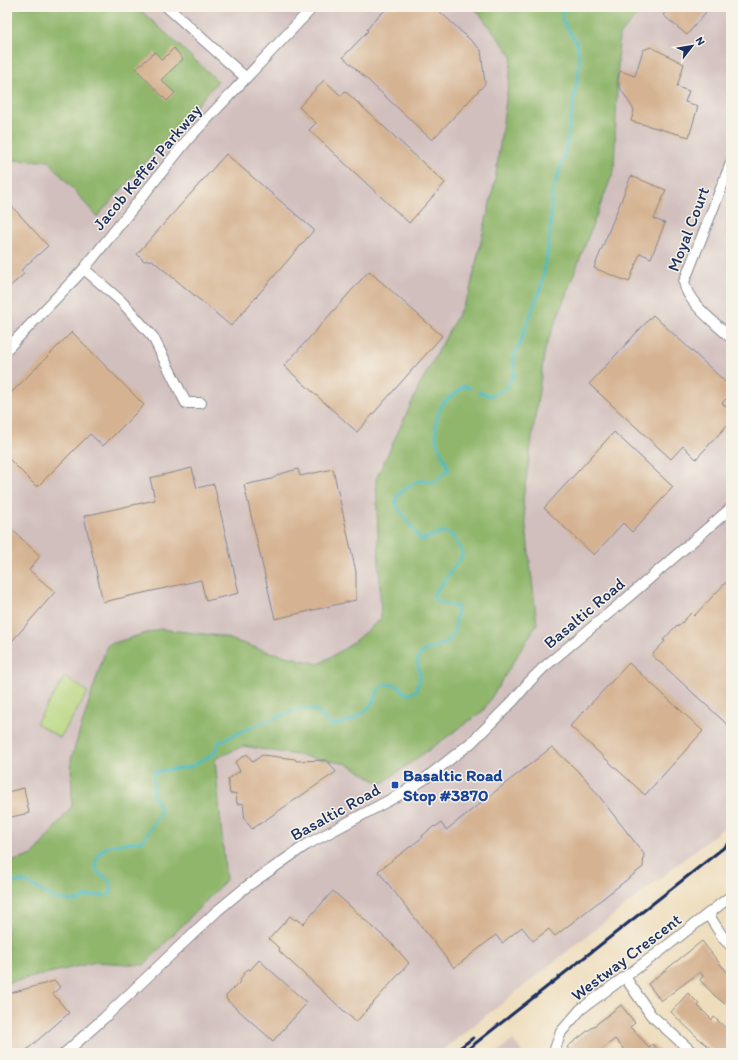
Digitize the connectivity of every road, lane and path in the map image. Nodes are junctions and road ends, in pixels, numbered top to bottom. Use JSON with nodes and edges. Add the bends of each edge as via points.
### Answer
{"nodes":[{"id":1,"x":167,"y":7,"type":"edge"},
{"id":2,"x":313,"y":7,"type":"edge"},
{"id":3,"x":245,"y":77,"type":"junction"},
{"id":4,"x":731,"y":163,"type":"edge"},
{"id":5,"x":84,"y":269,"type":"junction"},
{"id":6,"x":731,"y":338,"type":"edge"},
{"id":7,"x":7,"y":349,"type":"edge"},
{"id":8,"x":201,"y":403,"type":"dead end"},
{"id":9,"x":731,"y":508,"type":"edge"},
{"id":10,"x":731,"y":896,"type":"edge"},
{"id":11,"x":708,"y":914,"type":"junction"},
{"id":12,"x":731,"y":946,"type":"edge"},
{"id":13,"x":625,"y":978,"type":"junction"},
{"id":14,"x":64,"y":1053,"type":"edge"},
{"id":15,"x":556,"y":1053,"type":"edge"},
{"id":16,"x":693,"y":1053,"type":"edge"}],
"edges":[{"from":1,"to":3,"type":"street"},
{"from":2,"to":3,"type":"street","name":"Jacob Keffer Parkway"},
{"from":3,"to":5,"type":"street","name":"Jacob Keffer Parkway","via":[[189,138]]},
{"from":4,"to":6,"type":"street","name":"Moyal Court","via":[[684,282],[685,291],[693,302]]},
{"from":5,"to":7,"type":"street","name":"Jacob Keffer Parkway"},
{"from":5,"to":8,"type":"street","via":[[121,301],[153,337],[186,403]]},
{"from":9,"to":14,"type":"street","name":"Basaltic Road","via":[[543,668],[472,742],[426,778],[306,845],[246,887]]},
{"from":10,"to":11,"type":"street","name":"Westway Crescent"},
{"from":11,"to":12,"type":"street"},
{"from":11,"to":13,"type":"street","name":"Westway Crescent"},
{"from":13,"to":15,"type":"street","name":"Westway Crescent","via":[[581,1010],[560,1032]]},
{"from":13,"to":16,"type":"street","via":[[651,1015]]}]}
